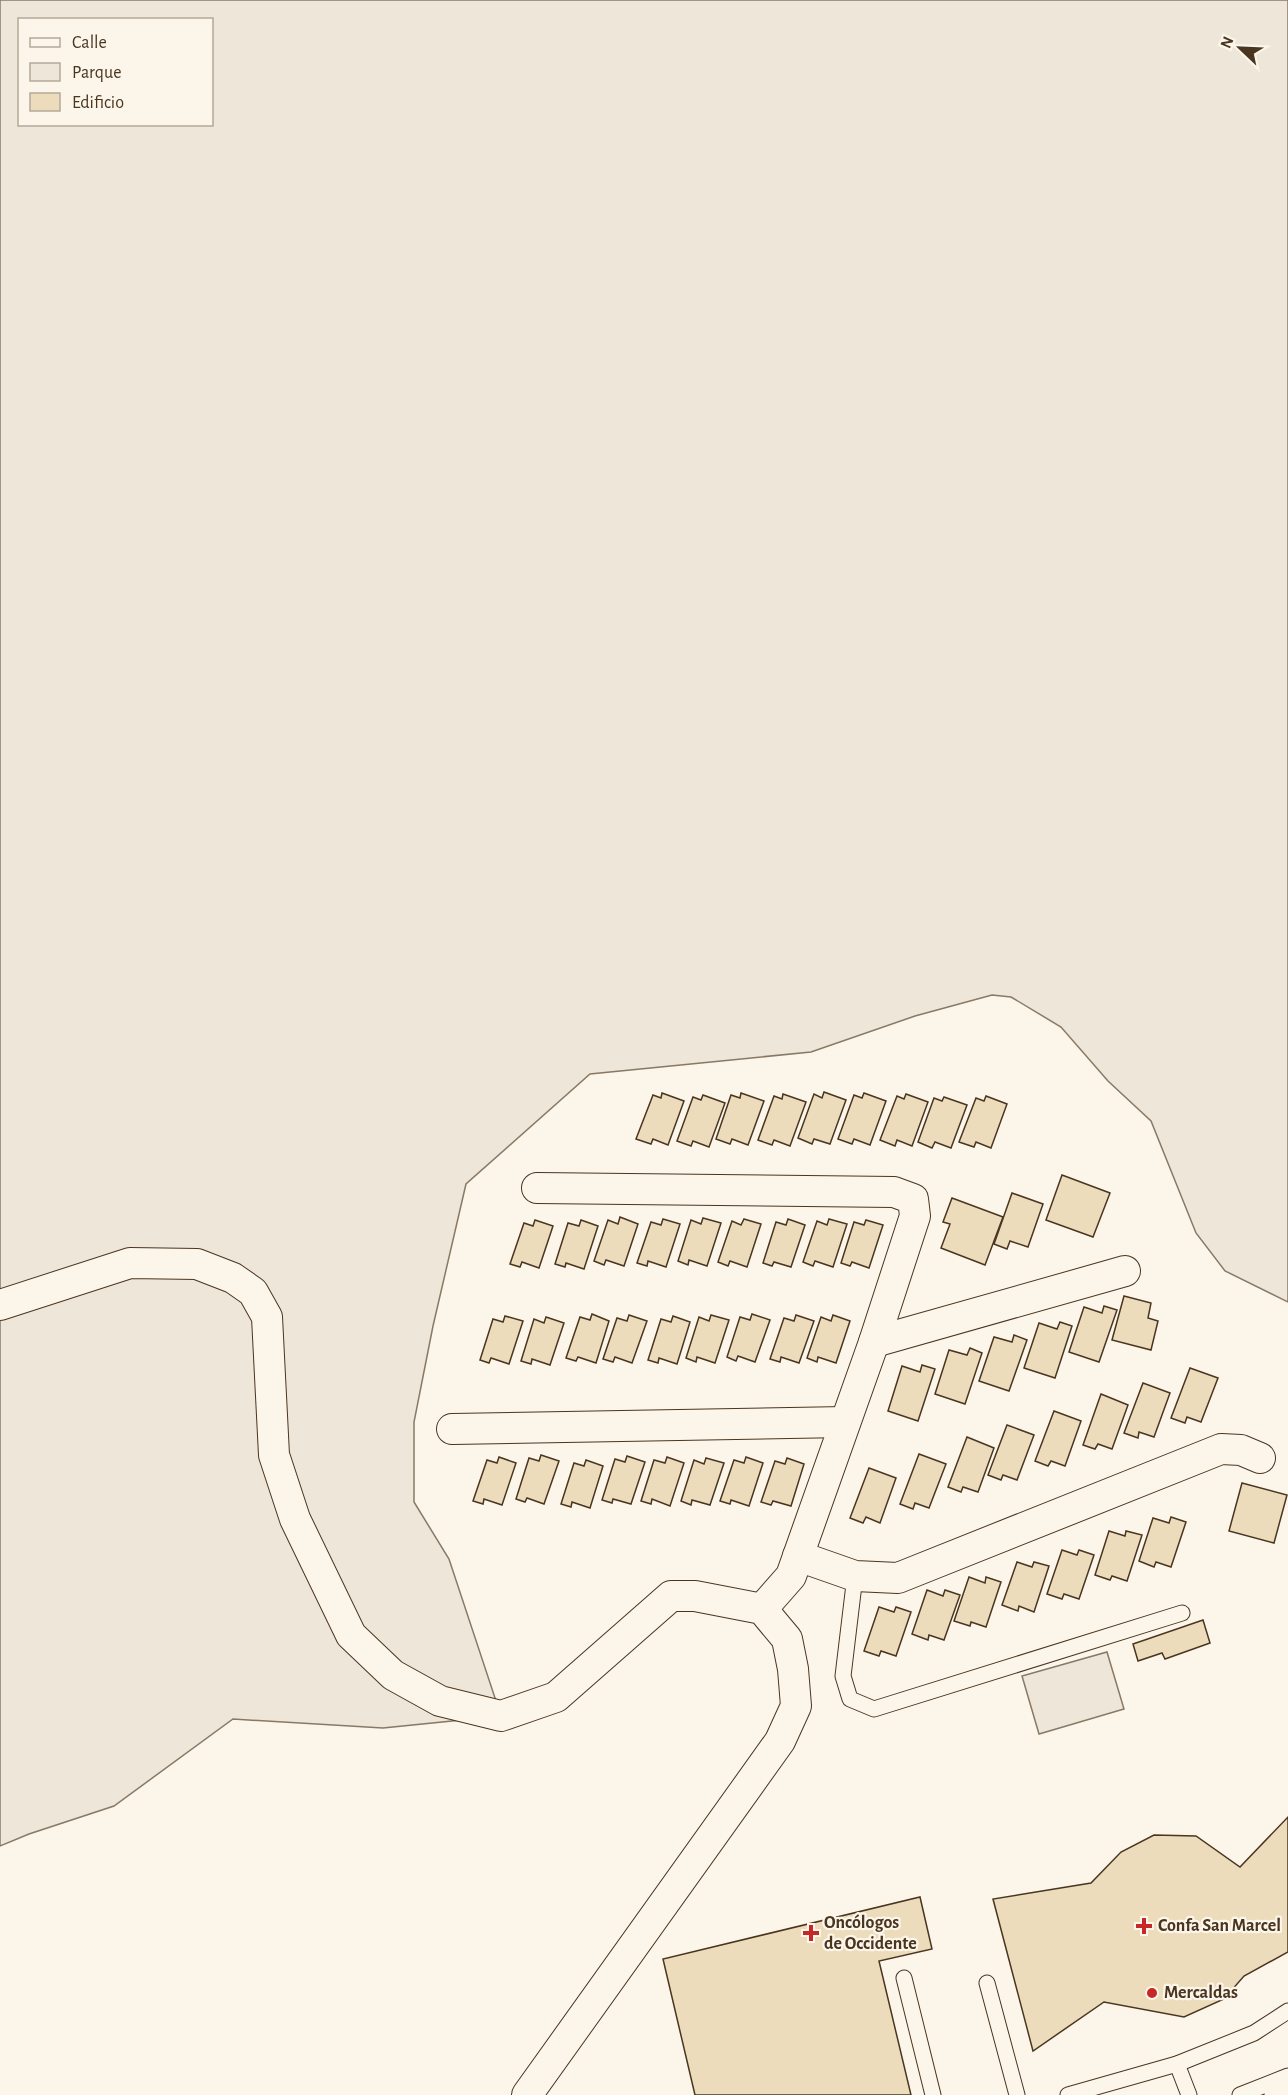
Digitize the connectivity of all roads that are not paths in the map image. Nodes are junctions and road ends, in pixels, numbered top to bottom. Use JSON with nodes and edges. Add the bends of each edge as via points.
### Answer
{"nodes":[{"id":1,"x":537,"y":1188,"type":"dead end"},
{"id":2,"x":1125,"y":1270,"type":"dead end"},
{"id":3,"x":0,"y":1305,"type":"edge"},
{"id":4,"x":874,"y":1342,"type":"junction"},
{"id":5,"x":845,"y":1422,"type":"junction"},
{"id":6,"x":452,"y":1429,"type":"dead end"},
{"id":7,"x":1260,"y":1458,"type":"dead end"},
{"id":8,"x":798,"y":1556,"type":"junction"},
{"id":9,"x":855,"y":1576,"type":"junction"},
{"id":10,"x":762,"y":1610,"type":"junction"},
{"id":11,"x":1182,"y":1613,"type":"dead end"},
{"id":12,"x":904,"y":1978,"type":"dead end"},
{"id":13,"x":987,"y":1983,"type":"dead end"},
{"id":14,"x":1288,"y":2011,"type":"edge"},
{"id":15,"x":1177,"y":2064,"type":"junction"},
{"id":16,"x":1288,"y":2076,"type":"edge"},
{"id":17,"x":1288,"y":2091,"type":"edge"},
{"id":18,"x":527,"y":2095,"type":"edge"},
{"id":19,"x":933,"y":2095,"type":"edge"},
{"id":20,"x":1017,"y":2095,"type":"edge"},
{"id":21,"x":1068,"y":2095,"type":"edge"},
{"id":22,"x":1189,"y":2095,"type":"edge"},
{"id":23,"x":1240,"y":2095,"type":"edge"},
{"id":24,"x":1281,"y":2095,"type":"edge"}],
"edges":[{"from":1,"to":4,"type":"street","via":[[894,1192],[913,1199],[915,1216]]},
{"from":2,"to":4,"type":"street"},
{"from":3,"to":10,"type":"street","via":[[130,1263],[197,1264],[233,1278],[253,1292],[267,1317],[274,1455],[296,1519],[351,1635],[393,1675],[440,1701],[501,1716],[556,1697],[671,1596],[695,1596]]},
{"from":4,"to":5,"type":"street"},
{"from":5,"to":6,"type":"street"},
{"from":5,"to":8,"type":"street"},
{"from":7,"to":9,"type":"street","via":[[1241,1450],[1221,1449],[898,1578]]},
{"from":8,"to":9,"type":"street"},
{"from":8,"to":10,"type":"street","via":[[791,1576]]},
{"from":9,"to":11,"type":"lane","via":[[843,1676],[850,1699],[874,1709]]},
{"from":10,"to":18,"type":"street","via":[[786,1639],[793,1670],[796,1706],[780,1741]]},
{"from":12,"to":19,"type":"lane"},
{"from":13,"to":20,"type":"lane"},
{"from":14,"to":15,"type":"lane","via":[[1254,2033]]},
{"from":15,"to":21,"type":"lane"},
{"from":15,"to":22,"type":"lane"},
{"from":16,"to":23,"type":"lane"},
{"from":17,"to":24,"type":"main road"}]}
